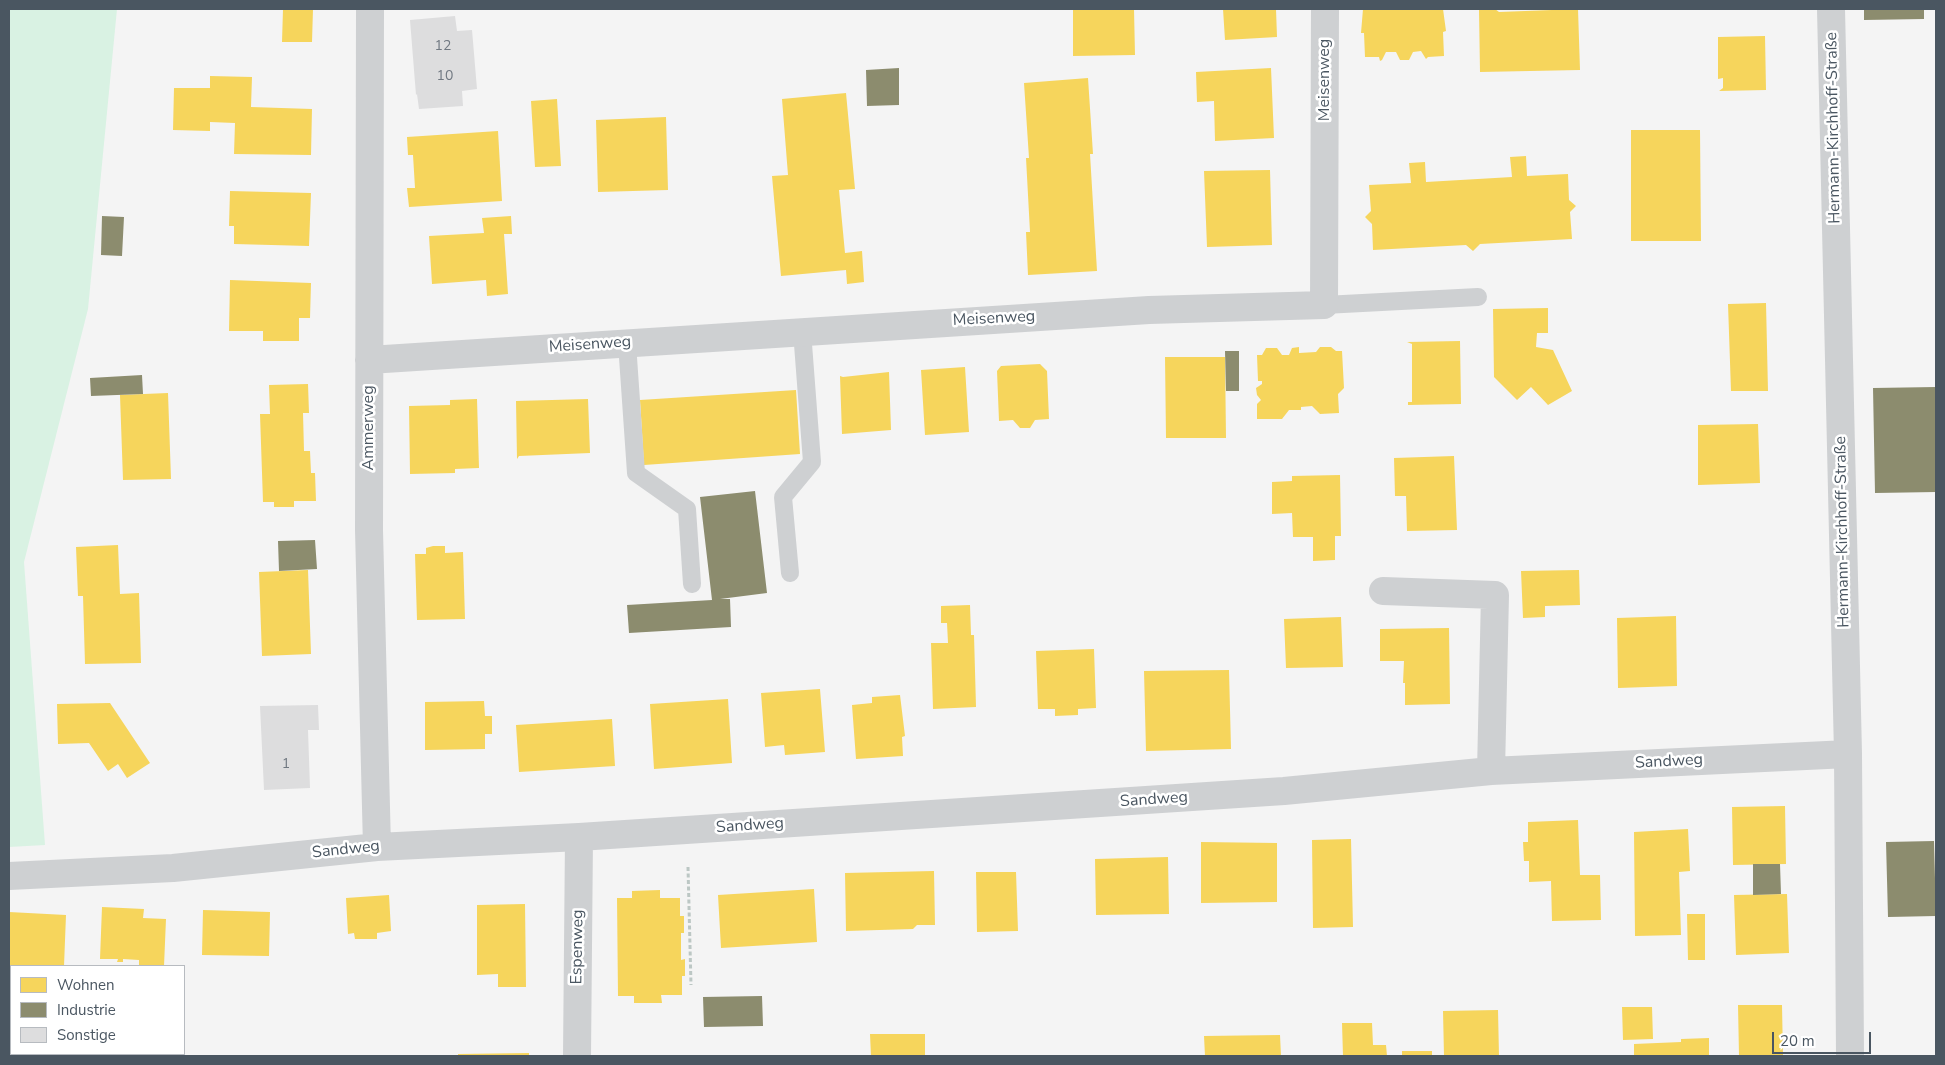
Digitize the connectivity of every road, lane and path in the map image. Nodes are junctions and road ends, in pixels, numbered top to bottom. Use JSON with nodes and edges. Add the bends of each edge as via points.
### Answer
{"nodes":[{"id":1,"x":370,"y":9,"type":"edge"},
{"id":2,"x":1325,"y":9,"type":"edge"},
{"id":3,"x":1831,"y":9,"type":"edge"},
{"id":4,"x":1478,"y":297,"type":"dead end"},
{"id":5,"x":1324,"y":305,"type":"junction"},
{"id":6,"x":802,"y":331,"type":"junction"},
{"id":7,"x":628,"y":342,"type":"junction"},
{"id":8,"x":369,"y":360,"type":"junction"},
{"id":9,"x":790,"y":573,"type":"dead end"},
{"id":10,"x":692,"y":584,"type":"dead end"},
{"id":11,"x":1383,"y":591,"type":"dead end"},
{"id":12,"x":1848,"y":754,"type":"junction"},
{"id":13,"x":1491,"y":771,"type":"junction"},
{"id":14,"x":579,"y":837,"type":"junction"},
{"id":15,"x":377,"y":847,"type":"junction"},
{"id":16,"x":688,"y":867,"type":"dead end"},
{"id":17,"x":9,"y":876,"type":"edge"},
{"id":18,"x":691,"y":985,"type":"dead end"},
{"id":19,"x":577,"y":1056,"type":"edge"},
{"id":20,"x":1850,"y":1056,"type":"edge"}],
"edges":[{"from":1,"to":8,"type":"street","name":"Ammerweg"},
{"from":2,"to":5,"type":"street","name":"Meisenweg"},
{"from":3,"to":12,"type":"street","name":"Hermann-Kirchhoff-Straße"},
{"from":4,"to":5,"type":"lane"},
{"from":5,"to":6,"type":"street","name":"Meisenweg","via":[[1149,310]]},
{"from":6,"to":7,"type":"street","name":"Meisenweg"},
{"from":6,"to":9,"type":"lane","via":[[812,462],[782,497]]},
{"from":7,"to":8,"type":"street","name":"Meisenweg"},
{"from":7,"to":10,"type":"lane","via":[[636,473],[687,510]]},
{"from":8,"to":15,"type":"street","name":"Ammerweg","via":[[369,530]]},
{"from":11,"to":13,"type":"street","via":[[1495,595]]},
{"from":12,"to":13,"type":"street","name":"Sandweg"},
{"from":12,"to":20,"type":"street","name":"Hermann-Kirchhoff-Straße"},
{"from":13,"to":14,"type":"street","name":"Sandweg","via":[[1284,791]]},
{"from":14,"to":15,"type":"street","name":"Sandweg"},
{"from":14,"to":19,"type":"street","name":"Espenweg"},
{"from":15,"to":17,"type":"street","name":"Sandweg","via":[[173,868]]},
{"from":16,"to":18,"type":"path"}]}
